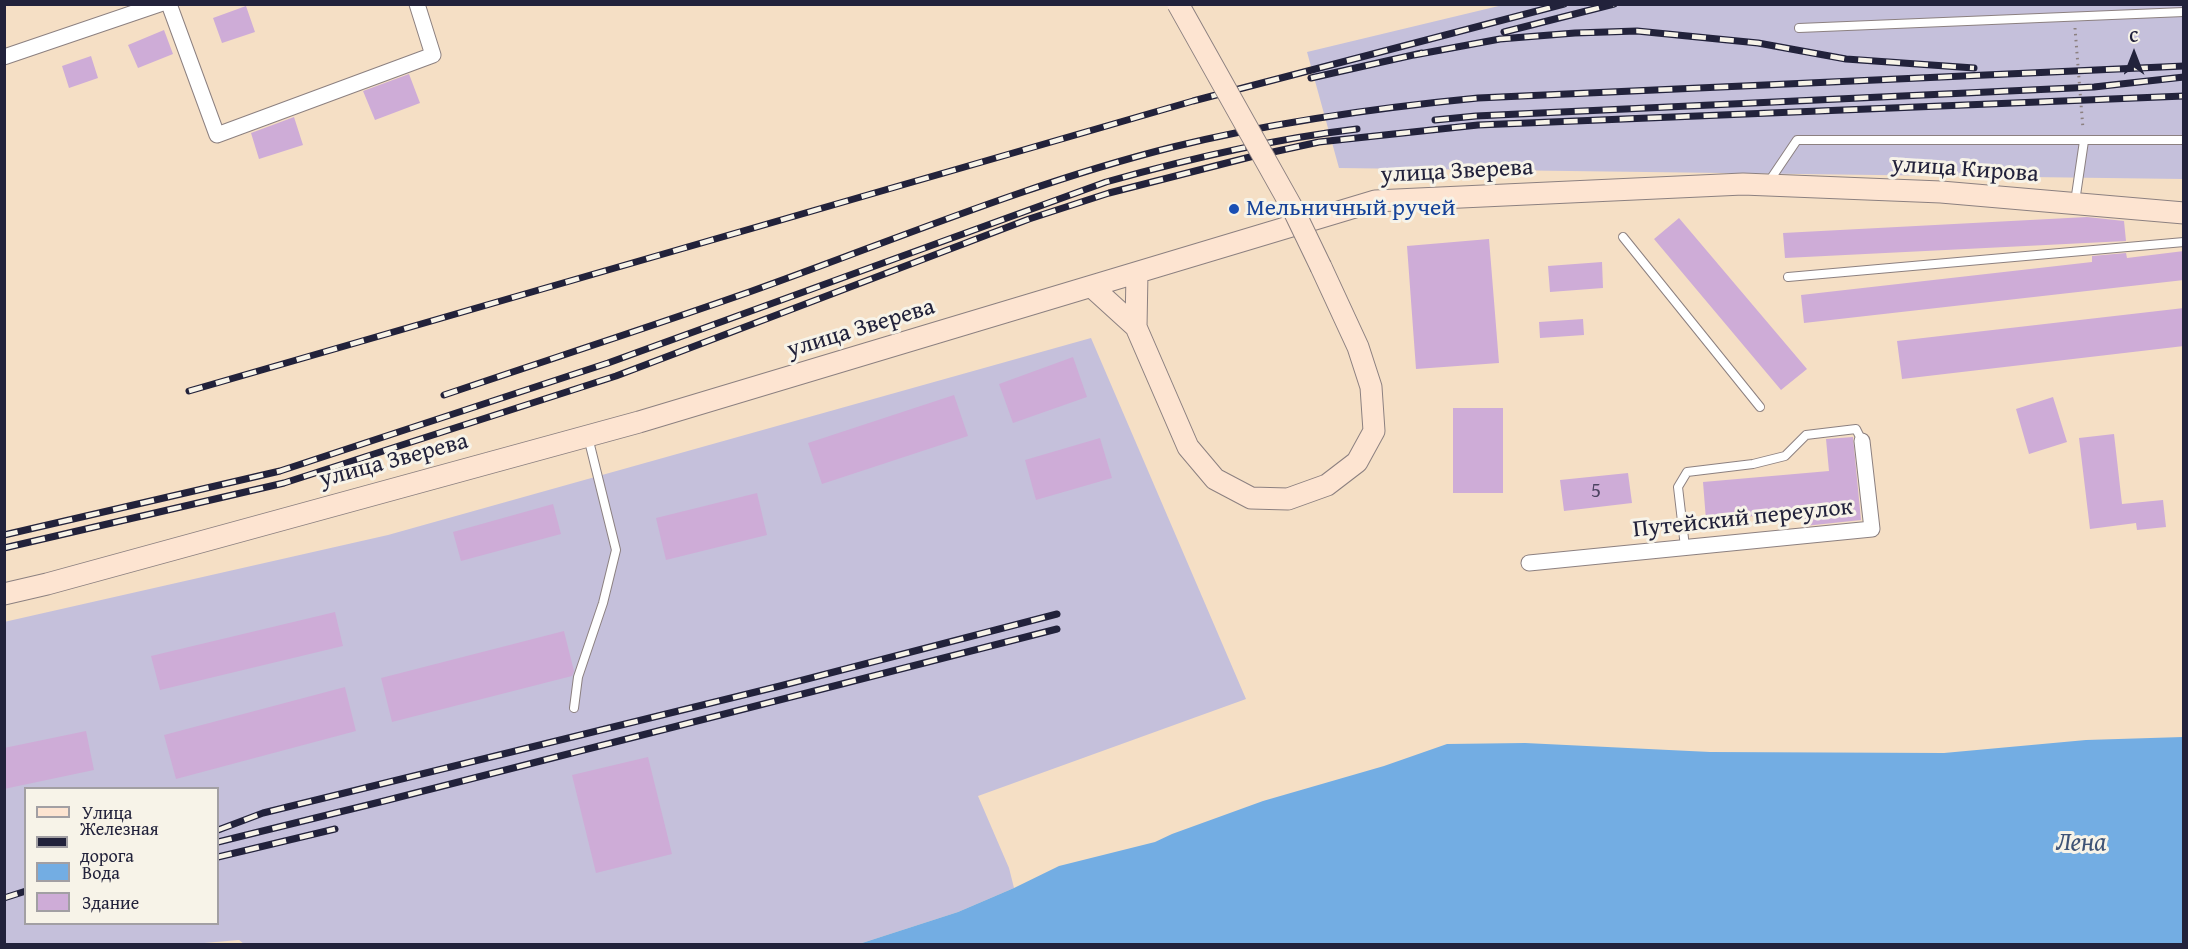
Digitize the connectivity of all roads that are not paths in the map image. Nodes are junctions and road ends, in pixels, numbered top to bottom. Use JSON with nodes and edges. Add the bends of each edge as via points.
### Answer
{"nodes":[{"id":1,"x":160,"y":4,"type":"edge"},
{"id":2,"x":169,"y":4,"type":"edge"},
{"id":3,"x":417,"y":4,"type":"edge"},
{"id":4,"x":1178,"y":4,"type":"edge"},
{"id":5,"x":2096,"y":4,"type":"edge"},
{"id":6,"x":2184,"y":12,"type":"edge"},
{"id":7,"x":2096,"y":16,"type":"junction"},
{"id":8,"x":1799,"y":28,"type":"dead end"},
{"id":9,"x":4,"y":57,"type":"edge"},
{"id":10,"x":2184,"y":140,"type":"edge"},
{"id":11,"x":2084,"y":141,"type":"junction"},
{"id":12,"x":1743,"y":184,"type":"joint"},
{"id":13,"x":1767,"y":184,"type":"junction"},
{"id":14,"x":2075,"y":204,"type":"junction"},
{"id":15,"x":2184,"y":213,"type":"edge"},
{"id":16,"x":1623,"y":237,"type":"dead end"},
{"id":17,"x":2184,"y":242,"type":"edge"},
{"id":18,"x":1137,"y":273,"type":"junction"},
{"id":19,"x":1788,"y":277,"type":"dead end"},
{"id":20,"x":1092,"y":287,"type":"junction"},
{"id":21,"x":1136,"y":327,"type":"junction"},
{"id":22,"x":1760,"y":407,"type":"dead end"},
{"id":23,"x":587,"y":436,"type":"junction"},
{"id":24,"x":1862,"y":441,"type":"joint"},
{"id":25,"x":1685,"y":547,"type":"junction"},
{"id":26,"x":1529,"y":563,"type":"dead end"},
{"id":27,"x":4,"y":594,"type":"edge"},
{"id":28,"x":574,"y":708,"type":"dead end"}],
"edges":[{"from":1,"to":9,"type":"street"},
{"from":2,"to":3,"type":"street","via":[[217,135],[433,55]]},
{"from":4,"to":21,"type":"main road","bridge":true,"via":[[1294,211],[1358,347],[1371,387],[1374,431],[1357,462],[1327,485],[1288,499],[1251,498],[1215,479],[1188,447]]},
{"from":5,"to":7,"type":"lane"},
{"from":6,"to":7,"type":"lane"},
{"from":7,"to":8,"type":"lane"},
{"from":10,"to":11,"type":"lane"},
{"from":11,"to":13,"type":"lane","via":[[1797,140]]},
{"from":11,"to":14,"type":"lane"},
{"from":12,"to":13,"type":"main road","name":"улица Кирова"},
{"from":12,"to":18,"type":"main road","name":"улица Зверева","via":[[1375,201]]},
{"from":13,"to":14,"type":"main road","name":"улица Кирова","via":[[1941,192]]},
{"from":14,"to":15,"type":"main road","name":"улица Кирова"},
{"from":16,"to":22,"type":"lane"},
{"from":17,"to":19,"type":"lane"},
{"from":18,"to":20,"type":"main road","name":"улица Зверева"},
{"from":18,"to":21,"type":"main road"},
{"from":20,"to":21,"type":"main road"},
{"from":20,"to":23,"type":"main road","name":"улица Зверева"},
{"from":23,"to":27,"type":"main road","name":"улица Зверева"},
{"from":23,"to":28,"type":"lane","via":[[616,550],[578,677]]},
{"from":24,"to":25,"type":"lane","via":[[1856,429],[1806,435],[1785,456],[1753,464],[1687,471],[1678,487]]},
{"from":24,"to":25,"type":"street","name":"Путейский переулок","via":[[1872,529]]},
{"from":25,"to":26,"type":"street","name":"Путейский переулок"}]}
